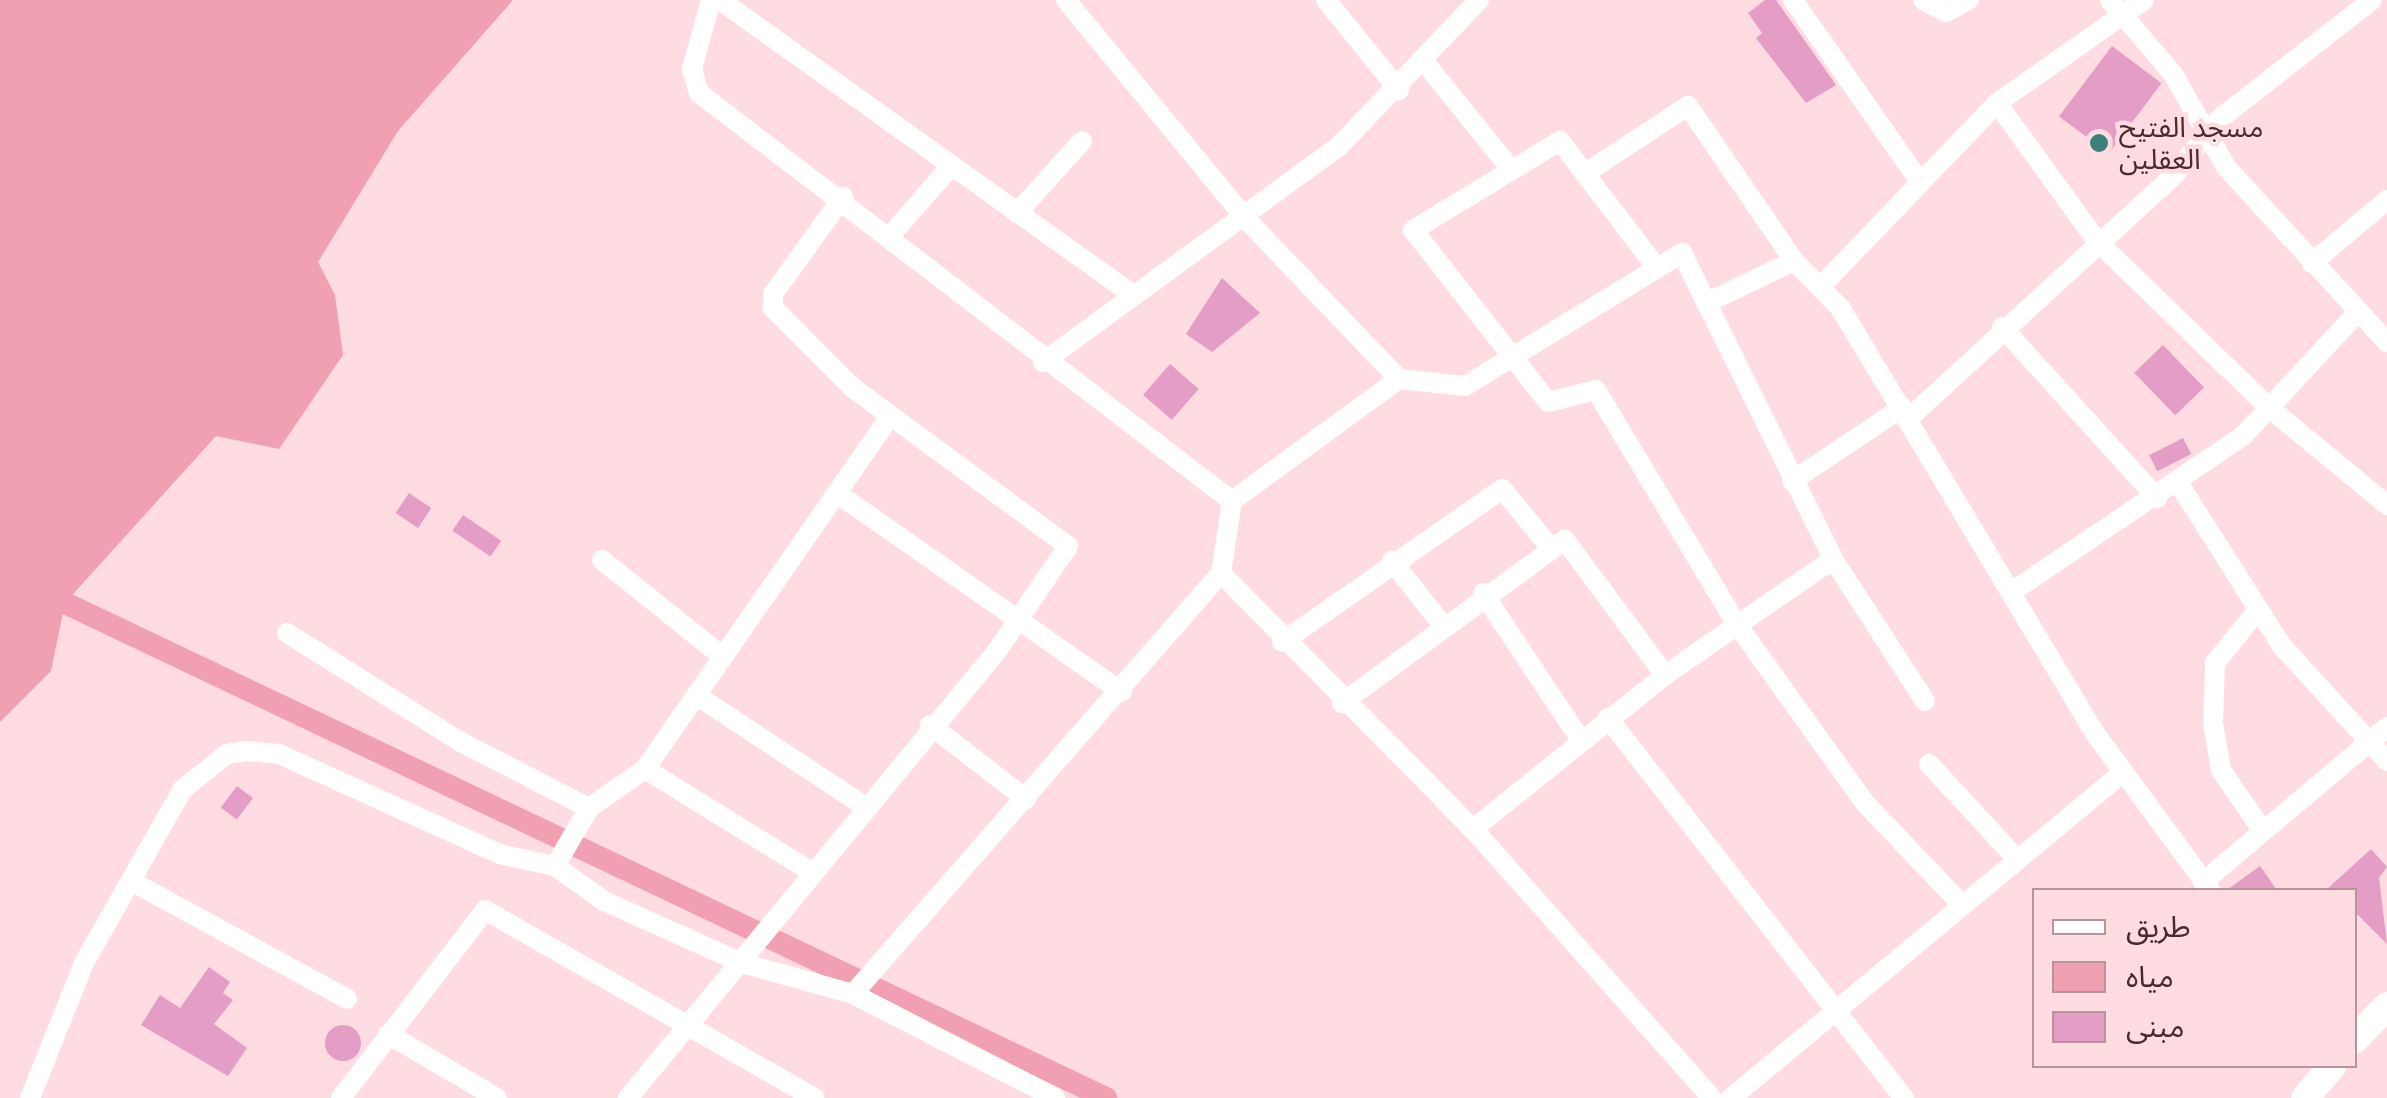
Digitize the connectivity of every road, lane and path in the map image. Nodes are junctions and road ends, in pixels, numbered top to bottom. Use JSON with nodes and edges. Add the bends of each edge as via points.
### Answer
{"nodes":[{"id":1,"x":711,"y":0,"type":"edge"},
{"id":2,"x":720,"y":0,"type":"edge"},
{"id":3,"x":1066,"y":0,"type":"edge"},
{"id":4,"x":1326,"y":0,"type":"edge"},
{"id":5,"x":1793,"y":0,"type":"edge"},
{"id":6,"x":1923,"y":0,"type":"edge"},
{"id":7,"x":1969,"y":0,"type":"edge"},
{"id":8,"x":2144,"y":0,"type":"edge"},
{"id":9,"x":1466,"y":4,"type":"edge"},
{"id":10,"x":2362,"y":4,"type":"edge"},
{"id":11,"x":2116,"y":6,"type":"edge"},
{"id":12,"x":1422,"y":59,"type":"junction"},
{"id":13,"x":1398,"y":90,"type":"junction"},
{"id":14,"x":1997,"y":103,"type":"junction"},
{"id":15,"x":2205,"y":134,"type":"junction"},
{"id":16,"x":1082,"y":141,"type":"dead end"},
{"id":17,"x":951,"y":166,"type":"junction"},
{"id":18,"x":1510,"y":168,"type":"junction"},
{"id":19,"x":1587,"y":172,"type":"junction"},
{"id":20,"x":1920,"y":182,"type":"junction"},
{"id":21,"x":844,"y":196,"type":"junction"},
{"id":22,"x":2387,"y":200,"type":"edge"},
{"id":23,"x":1018,"y":213,"type":"junction"},
{"id":24,"x":1244,"y":217,"type":"junction"},
{"id":25,"x":890,"y":236,"type":"junction"},
{"id":26,"x":2098,"y":241,"type":"junction"},
{"id":27,"x":1794,"y":261,"type":"junction"},
{"id":28,"x":2312,"y":263,"type":"junction"},
{"id":29,"x":1653,"y":264,"type":"junction"},
{"id":30,"x":1822,"y":285,"type":"junction"},
{"id":31,"x":1129,"y":292,"type":"junction"},
{"id":32,"x":1706,"y":303,"type":"junction"},
{"id":33,"x":2358,"y":311,"type":"junction"},
{"id":34,"x":2002,"y":327,"type":"junction"},
{"id":35,"x":2387,"y":342,"type":"edge"},
{"id":36,"x":1512,"y":360,"type":"junction"},
{"id":37,"x":1043,"y":362,"type":"junction"},
{"id":38,"x":1399,"y":379,"type":"junction"},
{"id":39,"x":2268,"y":406,"type":"junction"},
{"id":40,"x":1906,"y":413,"type":"junction"},
{"id":41,"x":890,"y":416,"type":"junction"},
{"id":42,"x":1792,"y":481,"type":"junction"},
{"id":43,"x":2178,"y":484,"type":"junction"},
{"id":44,"x":838,"y":494,"type":"junction"},
{"id":45,"x":2157,"y":498,"type":"junction"},
{"id":46,"x":1232,"y":501,"type":"junction"},
{"id":47,"x":2387,"y":504,"type":"edge"},
{"id":48,"x":1550,"y":547,"type":"junction"},
{"id":49,"x":1833,"y":558,"type":"junction"},
{"id":50,"x":602,"y":560,"type":"dead end"},
{"id":51,"x":1392,"y":561,"type":"junction"},
{"id":52,"x":1220,"y":573,"type":"junction"},
{"id":53,"x":2013,"y":591,"type":"junction"},
{"id":54,"x":1483,"y":593,"type":"junction"},
{"id":55,"x":2257,"y":611,"type":"junction"},
{"id":56,"x":1022,"y":617,"type":"junction"},
{"id":57,"x":1441,"y":623,"type":"junction"},
{"id":58,"x":1736,"y":623,"type":"junction"},
{"id":59,"x":287,"y":633,"type":"dead end"},
{"id":60,"x":1282,"y":642,"type":"junction"},
{"id":61,"x":723,"y":658,"type":"junction"},
{"id":62,"x":1664,"y":675,"type":"junction"},
{"id":63,"x":1122,"y":692,"type":"junction"},
{"id":64,"x":696,"y":695,"type":"junction"},
{"id":65,"x":1925,"y":701,"type":"dead end"},
{"id":66,"x":1342,"y":703,"type":"junction"},
{"id":67,"x":1608,"y":718,"type":"junction"},
{"id":68,"x":930,"y":724,"type":"junction"},
{"id":69,"x":2387,"y":727,"type":"edge"},
{"id":70,"x":1580,"y":739,"type":"junction"},
{"id":71,"x":2368,"y":741,"type":"junction"},
{"id":72,"x":2387,"y":761,"type":"edge"},
{"id":73,"x":1930,"y":764,"type":"dead end"},
{"id":74,"x":645,"y":769,"type":"junction"},
{"id":75,"x":2121,"y":774,"type":"junction"},
{"id":76,"x":1026,"y":799,"type":"junction"},
{"id":77,"x":863,"y":805,"type":"junction"},
{"id":78,"x":589,"y":808,"type":"junction"},
{"id":79,"x":1472,"y":829,"type":"junction"},
{"id":80,"x":2263,"y":830,"type":"junction"},
{"id":81,"x":2018,"y":859,"type":"junction"},
{"id":82,"x":555,"y":866,"type":"junction"},
{"id":83,"x":812,"y":872,"type":"junction"},
{"id":84,"x":131,"y":881,"type":"junction"},
{"id":85,"x":2206,"y":886,"type":"edge"},
{"id":86,"x":1962,"y":904,"type":"junction"},
{"id":87,"x":742,"y":962,"type":"junction"},
{"id":88,"x":853,"y":994,"type":"junction"},
{"id":89,"x":347,"y":999,"type":"dead end"},
{"id":90,"x":2387,"y":1006,"type":"edge"},
{"id":91,"x":1839,"y":1007,"type":"junction"},
{"id":92,"x":684,"y":1025,"type":"junction"},
{"id":93,"x":388,"y":1034,"type":"junction"},
{"id":94,"x":2357,"y":1037,"type":"edge"},
{"id":95,"x":2330,"y":1068,"type":"edge"},
{"id":96,"x":30,"y":1098,"type":"edge"},
{"id":97,"x":341,"y":1098,"type":"edge"},
{"id":98,"x":497,"y":1098,"type":"edge"},
{"id":99,"x":628,"y":1098,"type":"edge"},
{"id":100,"x":814,"y":1098,"type":"edge"},
{"id":101,"x":1056,"y":1098,"type":"edge"},
{"id":102,"x":1712,"y":1098,"type":"edge"},
{"id":103,"x":1731,"y":1098,"type":"edge"},
{"id":104,"x":1904,"y":1098,"type":"edge"},
{"id":105,"x":2305,"y":1098,"type":"edge"}],
"edges":[{"from":1,"to":21,"type":"street","via":[[695,87]]},
{"from":2,"to":17,"type":"street"},
{"from":3,"to":24,"type":"street"},
{"from":4,"to":13,"type":"street"},
{"from":5,"to":20,"type":"street"},
{"from":6,"to":7,"type":"street","via":[[1946,12]]},
{"from":8,"to":11,"type":"street"},
{"from":9,"to":12,"type":"street"},
{"from":10,"to":15,"type":"street"},
{"from":11,"to":14,"type":"street"},
{"from":11,"to":15,"type":"street","via":[[2186,92]]},
{"from":12,"to":13,"type":"street"},
{"from":12,"to":18,"type":"street"},
{"from":13,"to":24,"type":"street"},
{"from":14,"to":20,"type":"street"},
{"from":14,"to":26,"type":"street"},
{"from":15,"to":26,"type":"street","via":[[2174,175]]},
{"from":15,"to":28,"type":"street"},
{"from":16,"to":23,"type":"street"},
{"from":17,"to":23,"type":"street"},
{"from":17,"to":25,"type":"street"},
{"from":18,"to":19,"type":"street","via":[[1560,141]]},
{"from":18,"to":36,"type":"street","via":[[1413,230]]},
{"from":19,"to":27,"type":"street","via":[[1688,106]]},
{"from":19,"to":29,"type":"street"},
{"from":20,"to":30,"type":"street"},
{"from":21,"to":25,"type":"street"},
{"from":21,"to":41,"type":"street","via":[[774,294],[773,308]]},
{"from":22,"to":28,"type":"street"},
{"from":23,"to":31,"type":"street"},
{"from":24,"to":31,"type":"street"},
{"from":24,"to":38,"type":"street"},
{"from":25,"to":37,"type":"street"},
{"from":26,"to":34,"type":"street"},
{"from":26,"to":39,"type":"street"},
{"from":27,"to":30,"type":"street"},
{"from":27,"to":32,"type":"street"},
{"from":28,"to":33,"type":"street"},
{"from":29,"to":32,"type":"street","via":[[1682,253]]},
{"from":29,"to":36,"type":"street"},
{"from":30,"to":40,"type":"street"},
{"from":31,"to":37,"type":"street"},
{"from":32,"to":42,"type":"street"},
{"from":33,"to":35,"type":"street"},
{"from":33,"to":39,"type":"street"},
{"from":34,"to":40,"type":"street"},
{"from":34,"to":45,"type":"street"},
{"from":36,"to":38,"type":"street","via":[[1461,388]]},
{"from":36,"to":58,"type":"street","via":[[1553,404],[1596,390]]},
{"from":37,"to":46,"type":"street"},
{"from":38,"to":46,"type":"street"},
{"from":39,"to":43,"type":"street"},
{"from":39,"to":47,"type":"street"},
{"from":40,"to":42,"type":"street"},
{"from":40,"to":53,"type":"street"},
{"from":41,"to":44,"type":"street"},
{"from":41,"to":56,"type":"street","via":[[1068,540]]},
{"from":42,"to":49,"type":"street"},
{"from":43,"to":45,"type":"street"},
{"from":43,"to":55,"type":"street"},
{"from":44,"to":56,"type":"street"},
{"from":44,"to":61,"type":"street"},
{"from":45,"to":53,"type":"street"},
{"from":46,"to":52,"type":"street"},
{"from":48,"to":51,"type":"street","via":[[1507,488]]},
{"from":48,"to":54,"type":"street"},
{"from":48,"to":62,"type":"street","via":[[1570,542]]},
{"from":49,"to":58,"type":"street"},
{"from":49,"to":65,"type":"street"},
{"from":50,"to":61,"type":"street"},
{"from":51,"to":57,"type":"street"},
{"from":51,"to":60,"type":"street"},
{"from":52,"to":60,"type":"street"},
{"from":52,"to":63,"type":"street"},
{"from":53,"to":75,"type":"street"},
{"from":54,"to":57,"type":"street"},
{"from":54,"to":70,"type":"street"},
{"from":55,"to":71,"type":"street"},
{"from":55,"to":80,"type":"street","via":[[2215,663],[2213,723],[2221,770]]},
{"from":56,"to":63,"type":"street"},
{"from":56,"to":68,"type":"street"},
{"from":57,"to":66,"type":"street"},
{"from":58,"to":62,"type":"street"},
{"from":58,"to":86,"type":"street","via":[[1865,804]]},
{"from":59,"to":78,"type":"street","via":[[459,741]]},
{"from":60,"to":66,"type":"street"},
{"from":61,"to":64,"type":"street"},
{"from":62,"to":67,"type":"street"},
{"from":63,"to":76,"type":"street"},
{"from":64,"to":74,"type":"street"},
{"from":64,"to":77,"type":"street"},
{"from":66,"to":79,"type":"street"},
{"from":67,"to":70,"type":"street"},
{"from":67,"to":91,"type":"street"},
{"from":68,"to":76,"type":"street"},
{"from":68,"to":77,"type":"street"},
{"from":69,"to":71,"type":"street"},
{"from":70,"to":79,"type":"street"},
{"from":71,"to":72,"type":"street"},
{"from":71,"to":80,"type":"street"},
{"from":73,"to":81,"type":"street"},
{"from":74,"to":78,"type":"street"},
{"from":74,"to":83,"type":"street"},
{"from":75,"to":81,"type":"street"},
{"from":75,"to":85,"type":"street"},
{"from":76,"to":88,"type":"street"},
{"from":77,"to":83,"type":"street"},
{"from":78,"to":82,"type":"street"},
{"from":79,"to":102,"type":"street"},
{"from":80,"to":85,"type":"street"},
{"from":81,"to":86,"type":"street"},
{"from":82,"to":84,"type":"street","via":[[499,854],[279,754],[246,752],[227,754],[182,789]]},
{"from":82,"to":87,"type":"street","via":[[604,902]]},
{"from":83,"to":87,"type":"street"},
{"from":84,"to":89,"type":"street"},
{"from":84,"to":96,"type":"street","via":[[84,963]]},
{"from":86,"to":91,"type":"street"},
{"from":87,"to":88,"type":"street"},
{"from":87,"to":92,"type":"street"},
{"from":88,"to":101,"type":"street"},
{"from":90,"to":94,"type":"street"},
{"from":91,"to":103,"type":"street"},
{"from":91,"to":104,"type":"street"},
{"from":92,"to":93,"type":"street","via":[[484,910]]},
{"from":92,"to":99,"type":"street"},
{"from":92,"to":100,"type":"street"},
{"from":93,"to":97,"type":"street"},
{"from":93,"to":98,"type":"street"},
{"from":95,"to":105,"type":"street"}]}
